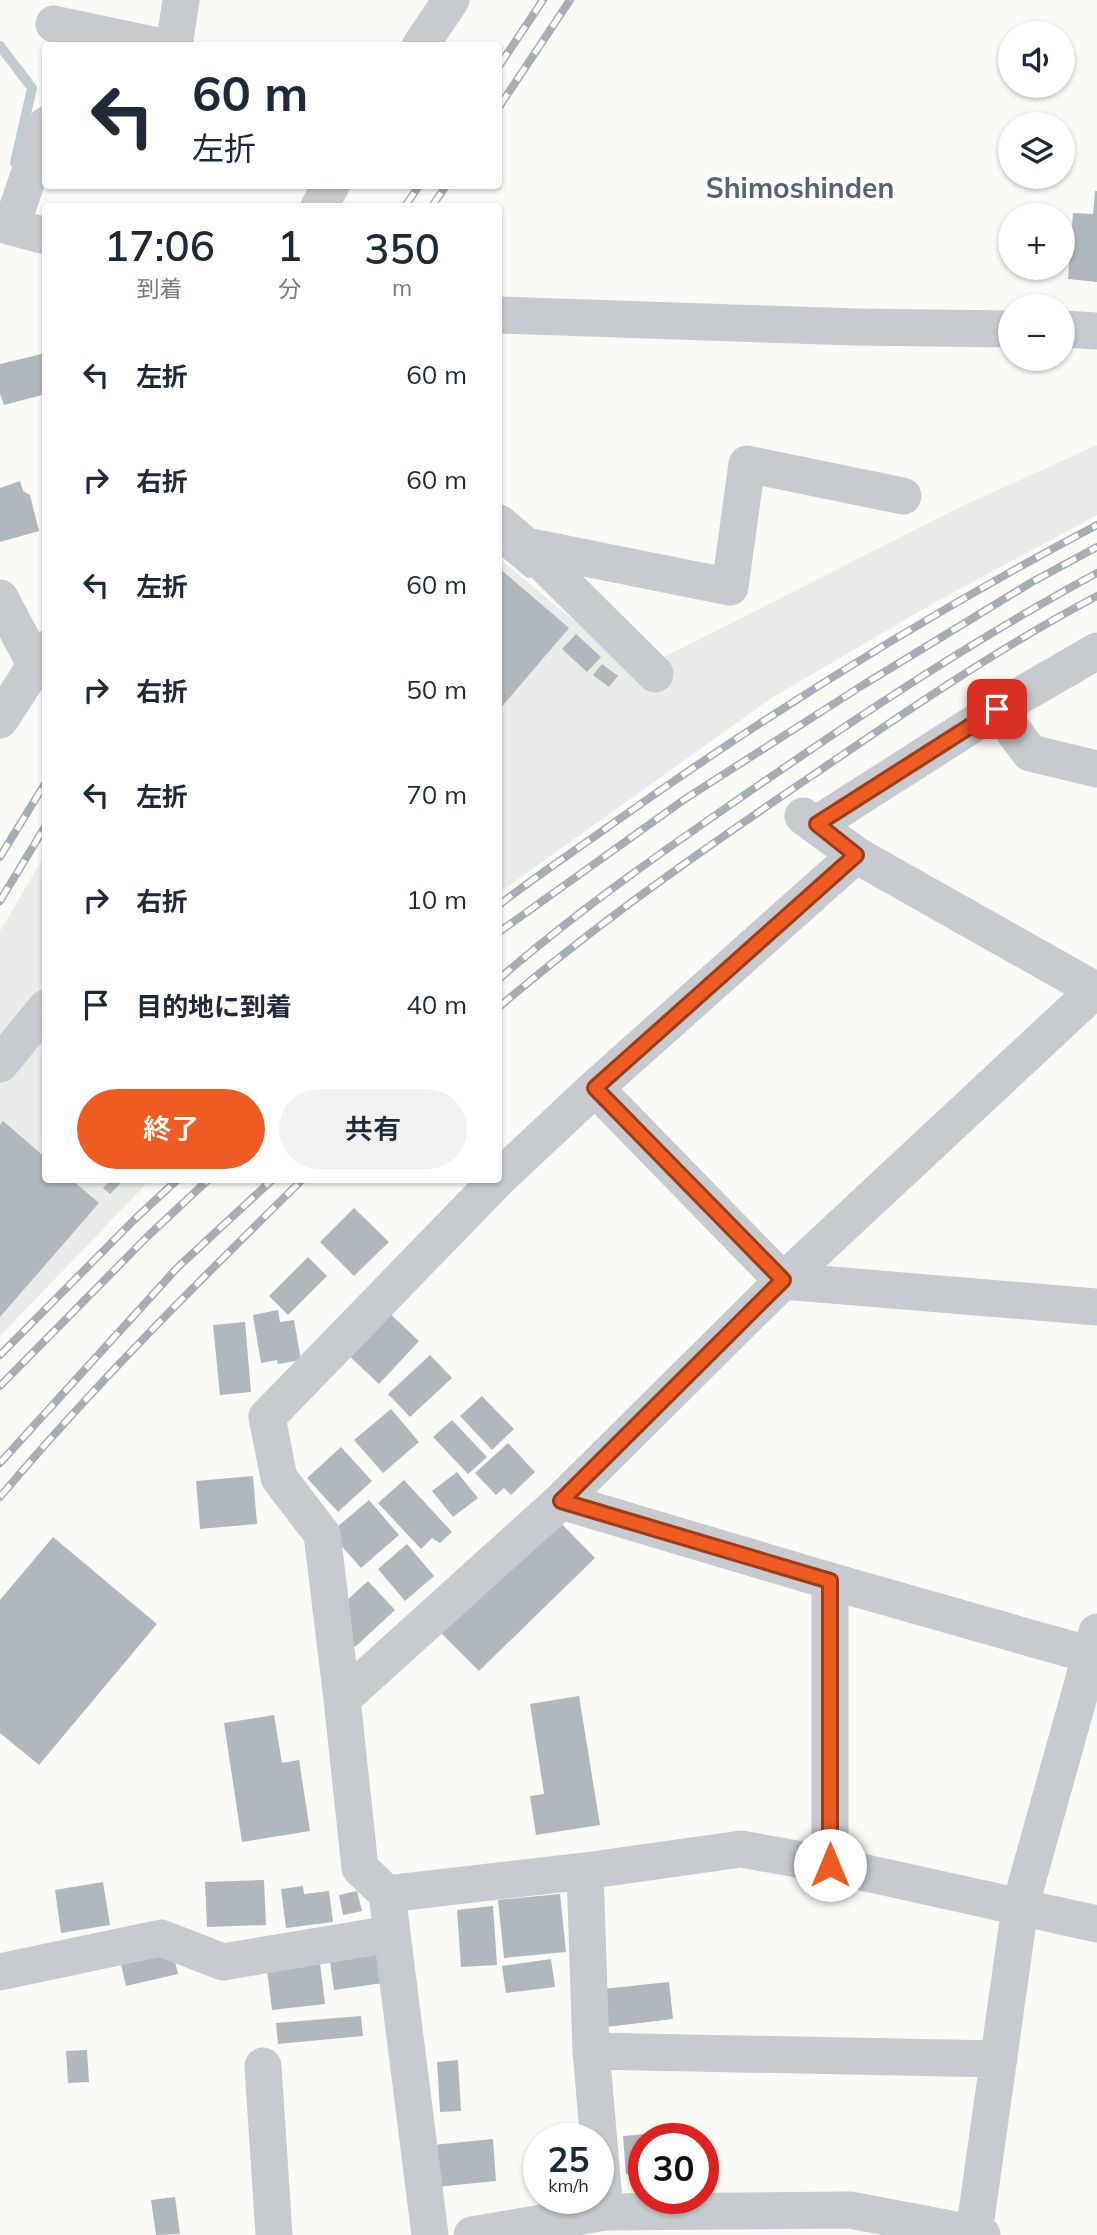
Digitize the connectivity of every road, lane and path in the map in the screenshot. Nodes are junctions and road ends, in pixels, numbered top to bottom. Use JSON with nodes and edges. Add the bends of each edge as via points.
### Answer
{"nodes":[{"id":1,"x":181,"y":0,"type":"edge"},
{"id":2,"x":451,"y":0,"type":"edge"},
{"id":3,"x":53,"y":23,"type":"edge"},
{"id":4,"x":140,"y":42,"type":"edge"},
{"id":5,"x":175,"y":42,"type":"edge"},
{"id":6,"x":423,"y":42,"type":"edge"},
{"id":7,"x":42,"y":135,"type":"edge"},
{"id":8,"x":5,"y":225,"type":"edge"},
{"id":9,"x":42,"y":235,"type":"edge"},
{"id":10,"x":502,"y":315,"type":"edge"},
{"id":11,"x":998,"y":329,"type":"edge"},
{"id":12,"x":1075,"y":330,"type":"edge"},
{"id":13,"x":1097,"y":331,"type":"edge"},
{"id":14,"x":903,"y":496,"type":"dead end"},
{"id":15,"x":512,"y":535,"type":"edge"},
{"id":16,"x":0,"y":598,"type":"edge"},
{"id":17,"x":1097,"y":651,"type":"edge"},
{"id":18,"x":40,"y":657,"type":"edge"},
{"id":19,"x":655,"y":674,"type":"dead end"},
{"id":20,"x":997,"y":709,"type":"junction"},
{"id":21,"x":0,"y":720,"type":"edge"},
{"id":22,"x":1097,"y":769,"type":"edge"},
{"id":23,"x":856,"y":855,"type":"junction"},
{"id":24,"x":1096,"y":991,"type":"edge"},
{"id":25,"x":42,"y":1013,"type":"edge"},
{"id":26,"x":0,"y":1064,"type":"edge"},
{"id":27,"x":595,"y":1088,"type":"junction"},
{"id":28,"x":502,"y":1175,"type":"edge"},
{"id":29,"x":494,"y":1183,"type":"edge"},
{"id":30,"x":783,"y":1280,"type":"junction"},
{"id":31,"x":1097,"y":1307,"type":"edge"},
{"id":32,"x":561,"y":1501,"type":"junction"},
{"id":33,"x":830,"y":1581,"type":"junction"},
{"id":34,"x":1095,"y":1648,"type":"edge"},
{"id":35,"x":342,"y":1699,"type":"junction"},
{"id":36,"x":830,"y":1865,"type":"junction"},
{"id":37,"x":585,"y":1871,"type":"junction"},
{"id":38,"x":387,"y":1894,"type":"junction"},
{"id":39,"x":1020,"y":1907,"type":"junction"},
{"id":40,"x":1097,"y":1924,"type":"edge"},
{"id":41,"x":391,"y":1934,"type":"junction"},
{"id":42,"x":0,"y":1972,"type":"edge"},
{"id":43,"x":591,"y":2051,"type":"junction"},
{"id":44,"x":999,"y":2059,"type":"junction"},
{"id":45,"x":263,"y":2066,"type":"dead end"},
{"id":46,"x":597,"y":2123,"type":"edge"},
{"id":47,"x":614,"y":2213,"type":"edge"},
{"id":48,"x":599,"y":2214,"type":"edge"},
{"id":49,"x":978,"y":2234,"type":"edge"},
{"id":50,"x":274,"y":2235,"type":"edge"},
{"id":51,"x":430,"y":2235,"type":"edge"},
{"id":52,"x":472,"y":2235,"type":"edge"}],
"edges":[{"from":1,"to":5,"type":"street"},
{"from":2,"to":6,"type":"street"},
{"from":3,"to":4,"type":"street"},
{"from":7,"to":8,"type":"street"},
{"from":8,"to":9,"type":"street"},
{"from":10,"to":11,"type":"street"},
{"from":12,"to":13,"type":"street"},
{"from":14,"to":15,"type":"street","via":[[747,464],[730,587]]},
{"from":15,"to":19,"type":"street"},
{"from":16,"to":18,"type":"street"},
{"from":17,"to":20,"type":"street"},
{"from":18,"to":21,"type":"street"},
{"from":20,"to":22,"type":"street","via":[[1030,753]]},
{"from":20,"to":23,"type":"street","via":[[810,820]]},
{"from":23,"to":24,"type":"street"},
{"from":23,"to":27,"type":"street"},
{"from":24,"to":30,"type":"street"},
{"from":25,"to":26,"type":"street"},
{"from":27,"to":28,"type":"street"},
{"from":27,"to":30,"type":"street"},
{"from":29,"to":35,"type":"street","via":[[267,1417],[279,1478],[322,1534]]},
{"from":30,"to":31,"type":"street"},
{"from":30,"to":32,"type":"street"},
{"from":32,"to":33,"type":"street"},
{"from":32,"to":35,"type":"street"},
{"from":33,"to":34,"type":"street"},
{"from":33,"to":36,"type":"street"},
{"from":34,"to":39,"type":"street"},
{"from":35,"to":38,"type":"street","via":[[360,1868]]},
{"from":36,"to":37,"type":"street","via":[[741,1849]]},
{"from":36,"to":39,"type":"street"},
{"from":37,"to":38,"type":"street"},
{"from":37,"to":43,"type":"street"},
{"from":38,"to":41,"type":"street"},
{"from":39,"to":40,"type":"street"},
{"from":39,"to":44,"type":"street"},
{"from":41,"to":42,"type":"street","via":[[223,1962],[161,1938]]},
{"from":41,"to":51,"type":"street"},
{"from":43,"to":44,"type":"street"},
{"from":43,"to":46,"type":"street"},
{"from":44,"to":49,"type":"street"},
{"from":45,"to":50,"type":"street"},
{"from":47,"to":49,"type":"street","via":[[850,2210]]},
{"from":48,"to":52,"type":"street"}]}
